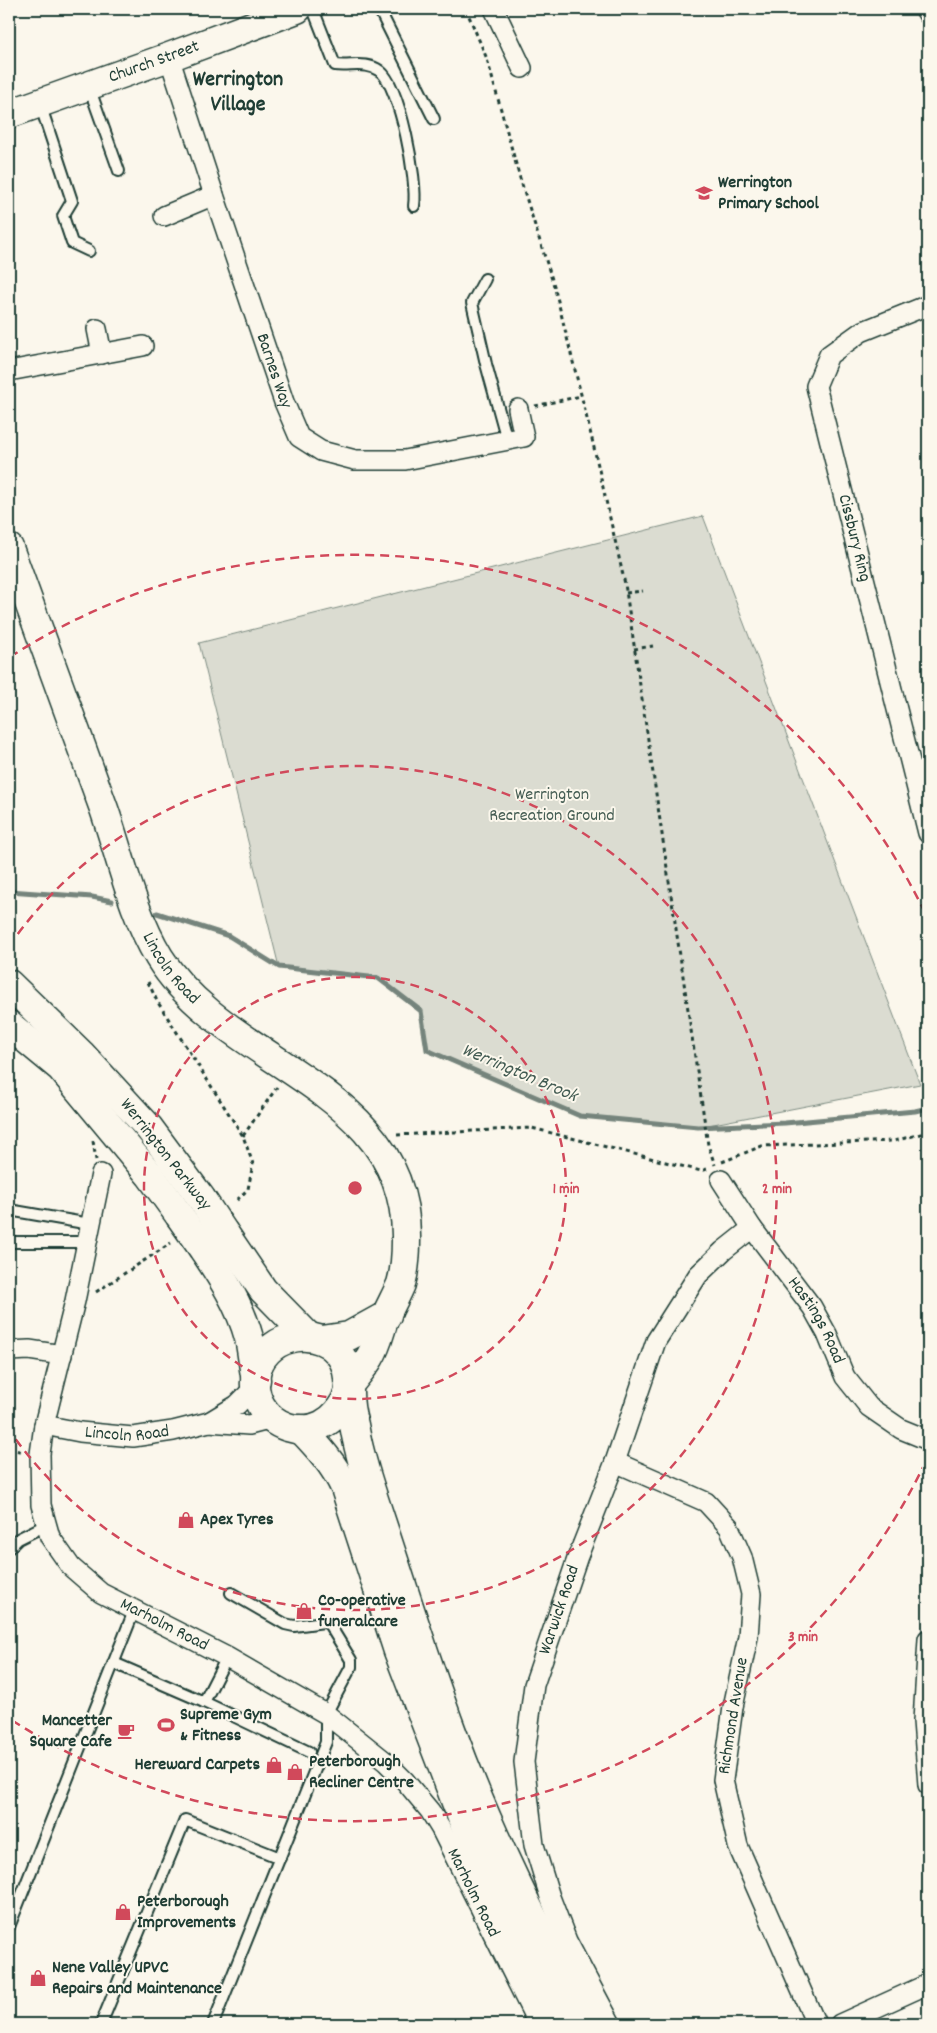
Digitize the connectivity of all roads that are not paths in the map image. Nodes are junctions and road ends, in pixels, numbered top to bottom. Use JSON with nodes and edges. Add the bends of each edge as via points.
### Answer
{"nodes":[{"id":1,"x":313,"y":9,"type":"edge"},
{"id":2,"x":379,"y":9,"type":"edge"},
{"id":3,"x":494,"y":9,"type":"edge"},
{"id":4,"x":925,"y":9,"type":"edge"},
{"id":5,"x":283,"y":11,"type":"edge"},
{"id":6,"x":928,"y":14,"type":"edge"},
{"id":7,"x":170,"y":57,"type":"junction"},
{"id":8,"x":522,"y":68,"type":"dead end"},
{"id":9,"x":88,"y":86,"type":"junction"},
{"id":10,"x":39,"y":103,"type":"junction"},
{"id":11,"x":9,"y":114,"type":"edge"},
{"id":12,"x":434,"y":119,"type":"dead end"},
{"id":13,"x":119,"y":172,"type":"dead end"},
{"id":14,"x":214,"y":195,"type":"junction"},
{"id":15,"x":414,"y":206,"type":"dead end"},
{"id":16,"x":164,"y":216,"type":"dead end"},
{"id":17,"x":88,"y":251,"type":"dead end"},
{"id":18,"x":485,"y":279,"type":"dead end"},
{"id":19,"x":928,"y":304,"type":"edge"},
{"id":20,"x":97,"y":329,"type":"dead end"},
{"id":21,"x":143,"y":346,"type":"dead end"},
{"id":22,"x":102,"y":354,"type":"junction"},
{"id":23,"x":9,"y":371,"type":"edge"},
{"id":24,"x":518,"y":409,"type":"road end"},
{"id":25,"x":506,"y":440,"type":"junction"},
{"id":26,"x":9,"y":548,"type":"edge"},
{"id":27,"x":928,"y":833,"type":"edge"},
{"id":28,"x":9,"y":984,"type":"edge"},
{"id":29,"x":9,"y":1025,"type":"edge"},
{"id":30,"x":718,"y":1172,"type":"road end"},
{"id":31,"x":101,"y":1174,"type":"dead end"},
{"id":32,"x":9,"y":1210,"type":"edge"},
{"id":33,"x":752,"y":1228,"type":"junction"},
{"id":34,"x":89,"y":1233,"type":"junction"},
{"id":35,"x":9,"y":1242,"type":"edge"},
{"id":36,"x":387,"y":1315,"type":"junction"},
{"id":37,"x":315,"y":1339,"type":"junction"},
{"id":38,"x":9,"y":1351,"type":"edge"},
{"id":39,"x":62,"y":1355,"type":"junction"},
{"id":40,"x":256,"y":1383,"type":"junction"},
{"id":41,"x":349,"y":1388,"type":"junction"},
{"id":42,"x":272,"y":1419,"type":"junction"},
{"id":43,"x":209,"y":1422,"type":"junction"},
{"id":44,"x":44,"y":1425,"type":"junction"},
{"id":45,"x":301,"y":1429,"type":"junction"},
{"id":46,"x":928,"y":1440,"type":"edge"},
{"id":47,"x":615,"y":1462,"type":"junction"},
{"id":48,"x":46,"y":1525,"type":"junction"},
{"id":49,"x":9,"y":1548,"type":"edge"},
{"id":50,"x":232,"y":1593,"type":"dead end"},
{"id":51,"x":134,"y":1610,"type":"junction"},
{"id":52,"x":928,"y":1640,"type":"edge"},
{"id":53,"x":227,"y":1657,"type":"junction"},
{"id":54,"x":114,"y":1663,"type":"junction"},
{"id":55,"x":204,"y":1702,"type":"junction"},
{"id":56,"x":326,"y":1714,"type":"junction"},
{"id":57,"x":309,"y":1752,"type":"dead end"},
{"id":58,"x":928,"y":1785,"type":"edge"},
{"id":59,"x":280,"y":1858,"type":"junction"},
{"id":60,"x":12,"y":1912,"type":"edge"},
{"id":61,"x":9,"y":1927,"type":"edge"},
{"id":62,"x":928,"y":1984,"type":"edge"},
{"id":63,"x":102,"y":2024,"type":"edge"},
{"id":64,"x":213,"y":2024,"type":"edge"},
{"id":65,"x":538,"y":2024,"type":"edge"},
{"id":66,"x":560,"y":2024,"type":"edge"},
{"id":67,"x":587,"y":2024,"type":"edge"},
{"id":68,"x":611,"y":2024,"type":"edge"},
{"id":69,"x":816,"y":2024,"type":"edge"},
{"id":70,"x":840,"y":2024,"type":"edge"}],
"edges":[{"from":1,"to":15,"type":"lane","via":[[335,65],[365,64],[380,71],[388,80],[397,99],[411,164],[416,194]]},
{"from":2,"to":12,"type":"lane"},
{"from":3,"to":8,"type":"street"},
{"from":4,"to":6,"type":"street"},
{"from":5,"to":7,"type":"main road","name":"Church Street"},
{"from":7,"to":9,"type":"main road","name":"Church Street"},
{"from":7,"to":14,"type":"street","name":"Barnes Way"},
{"from":9,"to":10,"type":"main road","name":"Church Street"},
{"from":9,"to":13,"type":"lane"},
{"from":10,"to":11,"type":"main road","name":"Church Street"},
{"from":10,"to":17,"type":"lane","via":[[72,201],[63,216],[72,243]]},
{"from":14,"to":16,"type":"street"},
{"from":14,"to":25,"type":"street","name":"Barnes Way","via":[[284,402],[299,437],[321,451],[355,460],[405,460]]},
{"from":18,"to":25,"type":"lane","via":[[472,303]]},
{"from":19,"to":27,"type":"street","name":"Cissbury Ring","via":[[860,332],[829,355],[816,386]]},
{"from":20,"to":22,"type":"street"},
{"from":21,"to":22,"type":"street"},
{"from":22,"to":23,"type":"street"},
{"from":24,"to":25,"type":"street","name":"Barnes Way","via":[[524,436]]},
{"from":26,"to":36,"type":"main road","name":"Lincoln Road","via":[[135,902],[159,956],[171,975],[199,1005],[347,1111],[371,1135],[391,1170],[407,1223],[401,1283]]},
{"from":28,"to":37,"type":"main road","name":"Werrington Parkway","bridge":true,"via":[[150,1128],[264,1290]]},
{"from":29,"to":40,"type":"main road","name":"Werrington Parkway","bridge":true,"via":[[61,1068],[150,1175],[203,1249],[238,1307],[249,1340]]},
{"from":30,"to":33,"type":"street","name":"Hastings Road"},
{"from":31,"to":34,"type":"street","name":"Marholm Road"},
{"from":32,"to":34,"type":"lane"},
{"from":33,"to":46,"type":"street","name":"Hastings Road","via":[[812,1307],[845,1376],[869,1407],[901,1429]]},
{"from":33,"to":47,"type":"street","name":"Warwick Road","via":[[698,1275],[656,1341]]},
{"from":34,"to":35,"type":"lane"},
{"from":34,"to":39,"type":"street","name":"Marholm Road"},
{"from":36,"to":37,"type":"main road","via":[[349,1336]]},
{"from":36,"to":41,"type":"main road","name":"Lincoln Road","via":[[371,1355]]},
{"from":37,"to":40,"type":"main road","via":[[295,1337],[272,1348],[263,1358]]},
{"from":37,"to":41,"type":"main road","via":[[333,1348],[342,1358],[348,1371]]},
{"from":38,"to":39,"type":"street","via":[[29,1350]]},
{"from":39,"to":44,"type":"street","name":"Marholm Road"},
{"from":40,"to":42,"type":"main road","via":[[259,1402]]},
{"from":40,"to":43,"type":"street","name":"Lincoln Road","via":[[237,1405]]},
{"from":41,"to":45,"type":"main road","via":[[343,1406],[334,1418],[313,1428]]},
{"from":41,"to":67,"type":"main road","via":[[354,1426],[368,1482],[452,1733],[502,1853]]},
{"from":42,"to":43,"type":"street","name":"Lincoln Road","via":[[249,1425]]},
{"from":42,"to":45,"type":"main road"},
{"from":43,"to":44,"type":"street","name":"Lincoln Road","via":[[133,1437]]},
{"from":44,"to":48,"type":"street","name":"Marholm Road","via":[[40,1454],[41,1505]]},
{"from":45,"to":66,"type":"main road","via":[[324,1453],[345,1488],[398,1651],[472,1844]]},
{"from":47,"to":68,"type":"street","name":"Warwick Road","via":[[578,1556],[534,1685],[524,1762],[534,1845],[550,1897],[567,1941]]},
{"from":47,"to":69,"type":"street","name":"Richmond Avenue","via":[[706,1502],[729,1528],[742,1557],[751,1594],[748,1637],[733,1707],[723,1780],[738,1846]]},
{"from":48,"to":49,"type":"lane","via":[[18,1539]]},
{"from":48,"to":51,"type":"street","name":"Marholm Road","via":[[50,1537],[71,1567],[101,1593]]},
{"from":50,"to":56,"type":"lane","via":[[285,1624],[324,1622],[335,1631],[351,1660],[351,1667]]},
{"from":51,"to":53,"type":"street","name":"Marholm Road"},
{"from":51,"to":54,"type":"lane"},
{"from":52,"to":58,"type":"street","via":[[923,1721]]},
{"from":53,"to":55,"type":"lane"},
{"from":53,"to":56,"type":"street","name":"Marholm Road"},
{"from":54,"to":55,"type":"lane"},
{"from":54,"to":60,"type":"lane"},
{"from":55,"to":57,"type":"lane"},
{"from":56,"to":59,"type":"lane","via":[[326,1742]]},
{"from":56,"to":65,"type":"street","name":"Marholm Road","via":[[386,1762],[430,1811]]},
{"from":59,"to":63,"type":"lane","via":[[185,1820]]},
{"from":59,"to":64,"type":"lane"},
{"from":60,"to":61,"type":"lane"},
{"from":62,"to":70,"type":"street"}]}
